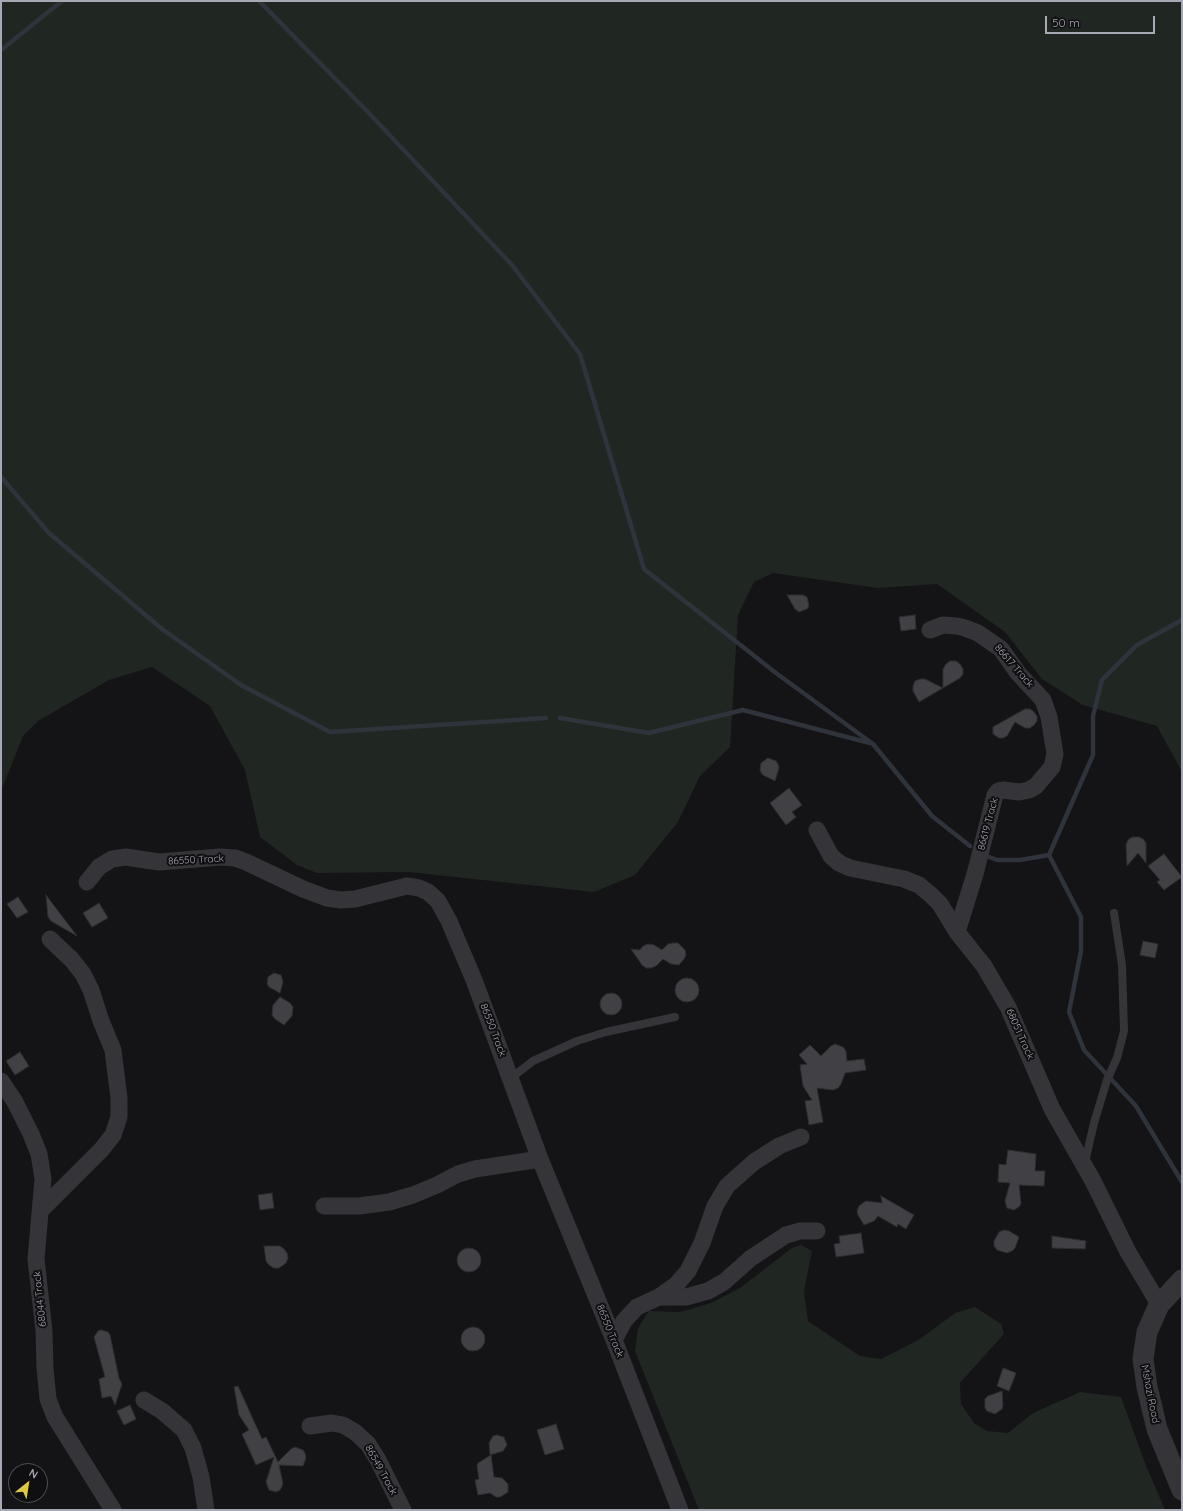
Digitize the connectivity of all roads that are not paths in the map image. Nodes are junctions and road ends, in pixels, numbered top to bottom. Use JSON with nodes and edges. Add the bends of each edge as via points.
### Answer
{"nodes":[{"id":1,"x":930,"y":630,"type":"dead end"},
{"id":2,"x":1045,"y":707,"type":"joint"},
{"id":3,"x":816,"y":830,"type":"dead end"},
{"id":4,"x":87,"y":882,"type":"dead end"},
{"id":5,"x":1114,"y":913,"type":"dead end"},
{"id":6,"x":957,"y":932,"type":"junction"},
{"id":7,"x":50,"y":939,"type":"dead end"},
{"id":8,"x":675,"y":1017,"type":"dead end"},
{"id":9,"x":511,"y":1078,"type":"junction"},
{"id":10,"x":1,"y":1081,"type":"edge"},
{"id":11,"x":801,"y":1137,"type":"dead end"},
{"id":12,"x":540,"y":1159,"type":"junction"},
{"id":13,"x":1084,"y":1165,"type":"junction"},
{"id":14,"x":324,"y":1206,"type":"dead end"},
{"id":15,"x":42,"y":1210,"type":"junction"},
{"id":16,"x":817,"y":1231,"type":"dead end"},
{"id":17,"x":1182,"y":1280,"type":"edge"},
{"id":18,"x":659,"y":1297,"type":"junction"},
{"id":19,"x":1159,"y":1304,"type":"junction"},
{"id":20,"x":614,"y":1340,"type":"junction"},
{"id":21,"x":144,"y":1400,"type":"dead end"},
{"id":22,"x":310,"y":1426,"type":"dead end"},
{"id":23,"x":1182,"y":1490,"type":"edge"},
{"id":24,"x":113,"y":1510,"type":"edge"},
{"id":25,"x":206,"y":1510,"type":"edge"},
{"id":26,"x":403,"y":1510,"type":"edge"},
{"id":27,"x":680,"y":1510,"type":"edge"}],
"edges":[{"from":1,"to":2,"type":"street","name":"86617 Track","via":[[943,625],[957,626],[986,638],[1001,649],[1018,673],[1043,700]]},
{"from":2,"to":6,"type":"street","name":"86619 Track","via":[[1056,754],[1052,767],[1036,786],[1029,790],[1003,790],[995,795]]},
{"from":3,"to":6,"type":"street","name":"68051 Track","via":[[838,863],[919,885],[940,904]]},
{"from":4,"to":9,"type":"street","name":"86550 Track","via":[[99,867],[112,859],[126,857],[159,862],[220,857],[246,862],[327,898],[355,899],[407,886],[428,892],[438,901],[449,921]]},
{"from":5,"to":13,"type":"lane","via":[[1122,965],[1124,1031],[1094,1123]]},
{"from":6,"to":13,"type":"street","name":"68051 Track","via":[[984,966],[1008,1007],[1052,1109]]},
{"from":7,"to":15,"type":"street","via":[[84,974],[113,1050],[120,1098],[119,1117],[113,1135]]},
{"from":8,"to":9,"type":"lane","via":[[577,1041],[533,1061]]},
{"from":9,"to":12,"type":"street","name":"86550 Track"},
{"from":10,"to":15,"type":"street","name":"68044 Track","via":[[18,1108],[39,1154],[43,1179]]},
{"from":11,"to":18,"type":"street","via":[[779,1146],[754,1162],[727,1186],[715,1206],[695,1259],[676,1285]]},
{"from":12,"to":14,"type":"street","via":[[475,1169],[413,1195],[389,1202],[359,1206]]},
{"from":12,"to":20,"type":"street","name":"86550 Track"},
{"from":13,"to":19,"type":"street","name":"68051 Track","via":[[1128,1252]]},
{"from":15,"to":24,"type":"street","name":"68044 Track","via":[[36,1259],[48,1399],[55,1417]]},
{"from":16,"to":18,"type":"street","via":[[800,1231],[786,1235],[751,1258],[724,1282],[708,1291],[686,1297]]},
{"from":17,"to":19,"type":"street","name":"Mshazi Road"},
{"from":18,"to":20,"type":"street","via":[[637,1308],[624,1321]]},
{"from":19,"to":23,"type":"street","name":"Mshazi Road","via":[[1147,1332],[1144,1359],[1146,1380],[1157,1429]]},
{"from":20,"to":27,"type":"street","name":"86550 Track"},
{"from":21,"to":25,"type":"street","via":[[184,1430],[193,1448],[201,1477]]},
{"from":22,"to":26,"type":"street","name":"86549 Track","via":[[332,1423],[355,1432],[364,1440],[378,1460]]}]}
